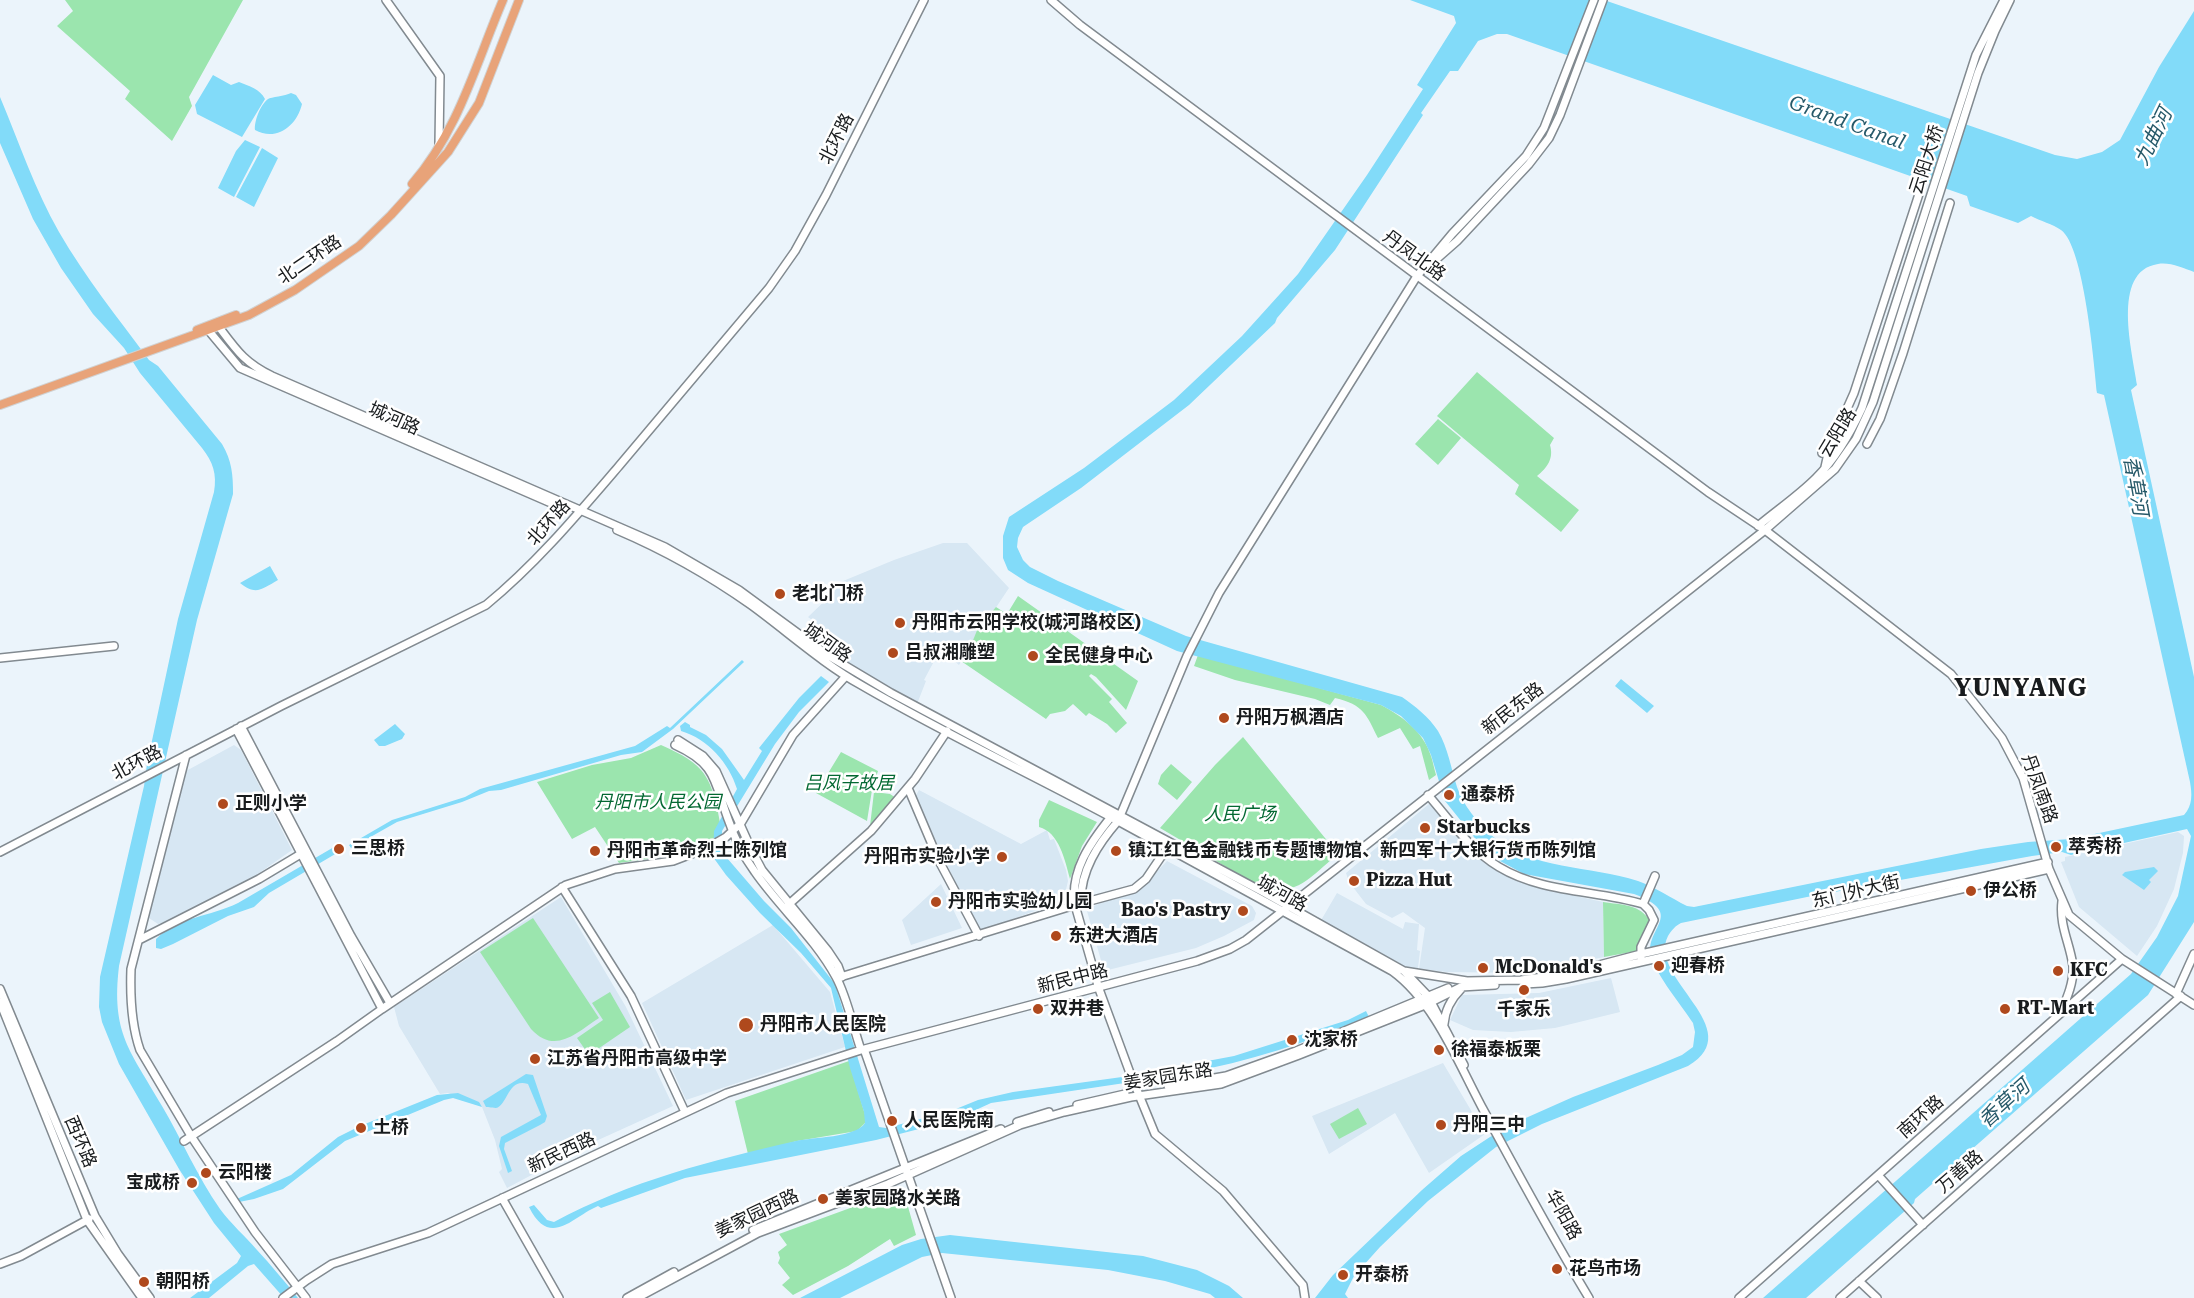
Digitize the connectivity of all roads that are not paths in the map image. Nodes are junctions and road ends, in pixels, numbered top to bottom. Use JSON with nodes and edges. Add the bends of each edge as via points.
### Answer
{"nodes":[{"id":1,"x":386,"y":0,"type":"edge"},
{"id":2,"x":503,"y":0,"type":"edge"},
{"id":3,"x":519,"y":0,"type":"edge"},
{"id":4,"x":924,"y":0,"type":"edge"},
{"id":5,"x":1051,"y":0,"type":"edge"},
{"id":6,"x":1594,"y":0,"type":"edge"},
{"id":7,"x":1603,"y":0,"type":"edge"},
{"id":8,"x":2004,"y":0,"type":"edge"},
{"id":9,"x":2010,"y":0,"type":"edge"},
{"id":10,"x":2001,"y":12,"type":"junction"},
{"id":11,"x":439,"y":145,"type":"junction"},
{"id":12,"x":1918,"y":194,"type":"dead end"},
{"id":13,"x":1950,"y":203,"type":"dead end"},
{"id":14,"x":1417,"y":276,"type":"junction"},
{"id":15,"x":1894,"y":323,"type":"junction"},
{"id":16,"x":219,"y":327,"type":"junction"},
{"id":17,"x":209,"y":331,"type":"junction"},
{"id":18,"x":149,"y":350,"type":"junction"},
{"id":19,"x":121,"y":360,"type":"junction"},
{"id":20,"x":0,"y":400,"type":"edge"},
{"id":21,"x":0,"y":405,"type":"edge"},
{"id":22,"x":1854,"y":425,"type":"junction"},
{"id":23,"x":1833,"y":441,"type":"junction"},
{"id":24,"x":1867,"y":444,"type":"dead end"},
{"id":25,"x":1822,"y":453,"type":"dead end"},
{"id":26,"x":1824,"y":468,"type":"junction"},
{"id":27,"x":579,"y":513,"type":"junction"},
{"id":28,"x":1761,"y":528,"type":"junction"},
{"id":29,"x":114,"y":646,"type":"dead end"},
{"id":30,"x":0,"y":658,"type":"edge"},
{"id":31,"x":846,"y":676,"type":"junction"},
{"id":32,"x":239,"y":728,"type":"junction"},
{"id":33,"x":947,"y":731,"type":"junction"},
{"id":34,"x":186,"y":755,"type":"junction"},
{"id":35,"x":908,"y":788,"type":"junction"},
{"id":36,"x":1431,"y":793,"type":"junction"},
{"id":37,"x":1111,"y":817,"type":"junction"},
{"id":38,"x":1120,"y":818,"type":"junction"},
{"id":39,"x":740,"y":824,"type":"junction"},
{"id":40,"x":733,"y":830,"type":"junction"},
{"id":41,"x":1167,"y":848,"type":"junction"},
{"id":42,"x":0,"y":852,"type":"edge"},
{"id":43,"x":304,"y":852,"type":"junction"},
{"id":44,"x":2047,"y":862,"type":"junction"},
{"id":45,"x":316,"y":874,"type":"junction"},
{"id":46,"x":1655,"y":876,"type":"dead end"},
{"id":47,"x":562,"y":887,"type":"junction"},
{"id":48,"x":2062,"y":901,"type":"junction"},
{"id":49,"x":1643,"y":903,"type":"junction"},
{"id":50,"x":1078,"y":904,"type":"junction"},
{"id":51,"x":787,"y":906,"type":"junction"},
{"id":52,"x":1288,"y":906,"type":"junction"},
{"id":53,"x":1281,"y":911,"type":"junction"},
{"id":54,"x":979,"y":936,"type":"junction"},
{"id":55,"x":139,"y":940,"type":"junction"},
{"id":56,"x":2194,"y":954,"type":"edge"},
{"id":57,"x":1645,"y":956,"type":"junction"},
{"id":58,"x":2122,"y":959,"type":"junction"},
{"id":59,"x":1404,"y":971,"type":"junction"},
{"id":60,"x":840,"y":977,"type":"junction"},
{"id":61,"x":1465,"y":984,"type":"junction"},
{"id":62,"x":1099,"y":988,"type":"junction"},
{"id":63,"x":0,"y":989,"type":"edge"},
{"id":64,"x":2179,"y":995,"type":"junction"},
{"id":65,"x":1426,"y":1000,"type":"junction"},
{"id":66,"x":0,"y":1002,"type":"edge"},
{"id":67,"x":390,"y":1003,"type":"junction"},
{"id":68,"x":2194,"y":1005,"type":"edge"},
{"id":69,"x":382,"y":1009,"type":"junction"},
{"id":70,"x":2061,"y":1013,"type":"junction"},
{"id":71,"x":1444,"y":1026,"type":"junction"},
{"id":72,"x":861,"y":1050,"type":"junction"},
{"id":73,"x":1137,"y":1091,"type":"junction"},
{"id":74,"x":685,"y":1112,"type":"junction"},
{"id":75,"x":1494,"y":1126,"type":"junction"},
{"id":76,"x":191,"y":1136,"type":"junction"},
{"id":77,"x":184,"y":1141,"type":"dead end"},
{"id":78,"x":1506,"y":1148,"type":"junction"},
{"id":79,"x":907,"y":1172,"type":"junction"},
{"id":80,"x":1878,"y":1175,"type":"junction"},
{"id":81,"x":502,"y":1198,"type":"junction"},
{"id":82,"x":95,"y":1216,"type":"junction"},
{"id":83,"x":87,"y":1220,"type":"junction"},
{"id":84,"x":1923,"y":1225,"type":"junction"},
{"id":85,"x":0,"y":1264,"type":"edge"},
{"id":86,"x":1859,"y":1281,"type":"junction"},
{"id":87,"x":297,"y":1287,"type":"junction"},
{"id":88,"x":142,"y":1298,"type":"edge"},
{"id":89,"x":150,"y":1298,"type":"edge"},
{"id":90,"x":283,"y":1298,"type":"edge"},
{"id":91,"x":306,"y":1298,"type":"edge"},
{"id":92,"x":559,"y":1298,"type":"edge"},
{"id":93,"x":627,"y":1298,"type":"edge"},
{"id":94,"x":638,"y":1298,"type":"edge"},
{"id":95,"x":951,"y":1298,"type":"edge"},
{"id":96,"x":1305,"y":1298,"type":"edge"},
{"id":97,"x":1589,"y":1298,"type":"edge"},
{"id":98,"x":1594,"y":1298,"type":"edge"},
{"id":99,"x":1739,"y":1298,"type":"edge"},
{"id":100,"x":1840,"y":1298,"type":"edge"},
{"id":101,"x":1877,"y":1298,"type":"edge"}],
"edges":[{"from":1,"to":11,"type":"street","via":[[440,76]]},
{"from":2,"to":11,"type":"main road","name":"北二环路","via":[[463,104]]},
{"from":3,"to":16,"type":"main road","name":"北二环路","via":[[479,103],[448,152],[391,215],[359,246],[304,284]]},
{"from":4,"to":27,"type":"street","name":"北环路","via":[[795,251],[762,296]]},
{"from":5,"to":14,"type":"street","name":"丹凤北路"},
{"from":6,"to":14,"type":"street","via":[[1544,128],[1526,156]]},
{"from":7,"to":14,"type":"street","via":[[1549,138],[1457,241]]},
{"from":8,"to":10,"type":"street"},
{"from":9,"to":10,"type":"street"},
{"from":10,"to":15,"type":"street","name":"云阳大桥"},
{"from":11,"to":18,"type":"main road","name":"北二环路","via":[[388,212],[338,256],[247,311]]},
{"from":12,"to":23,"type":"street","via":[[1854,393]]},
{"from":13,"to":24,"type":"street","via":[[1903,353]]},
{"from":14,"to":28,"type":"street","name":"丹凤北路"},
{"from":14,"to":38,"type":"street","via":[[1219,593],[1187,656]]},
{"from":15,"to":22,"type":"street","name":"云阳路"},
{"from":15,"to":28,"type":"street","name":"云阳路","via":[[1873,402],[1849,450],[1813,490]]},
{"from":16,"to":17,"type":"main road","name":"北二环路"},
{"from":16,"to":27,"type":"street","name":"城河路","via":[[252,367]]},
{"from":17,"to":18,"type":"main road","name":"北二环路"},
{"from":17,"to":27,"type":"street","name":"城河路","via":[[240,368],[503,484]]},
{"from":18,"to":19,"type":"main road","name":"北二环路"},
{"from":19,"to":20,"type":"main road","name":"北二环路"},
{"from":19,"to":21,"type":"main road","name":"北二环路"},
{"from":22,"to":23,"type":"street"},
{"from":22,"to":26,"type":"street","name":"云阳路"},
{"from":23,"to":25,"type":"street"},
{"from":23,"to":26,"type":"street"},
{"from":26,"to":28,"type":"street","name":"云阳路"},
{"from":27,"to":31,"type":"street","name":"城河路","via":[[687,565],[749,604]]},
{"from":27,"to":32,"type":"street","name":"北环路","via":[[532,565],[486,605]]},
{"from":27,"to":38,"type":"street","name":"城河路","via":[[632,531],[700,566],[746,594],[829,656]]},
{"from":28,"to":36,"type":"street","name":"新民东路"},
{"from":28,"to":44,"type":"street","name":"丹凤南路","via":[[1951,674],[2002,738],[2023,778]]},
{"from":29,"to":30,"type":"street"},
{"from":31,"to":33,"type":"street","name":"城河路"},
{"from":31,"to":39,"type":"street","via":[[793,735]]},
{"from":32,"to":34,"type":"street","name":"北环路"},
{"from":32,"to":43,"type":"street"},
{"from":33,"to":35,"type":"street"},
{"from":33,"to":37,"type":"street","name":"城河路"},
{"from":34,"to":42,"type":"street","name":"北环路"},
{"from":34,"to":55,"type":"street"},
{"from":35,"to":51,"type":"street","via":[[871,831]]},
{"from":35,"to":54,"type":"street","via":[[939,861]]},
{"from":36,"to":49,"type":"street","via":[[1469,843],[1499,867],[1546,885]]},
{"from":36,"to":52,"type":"street","name":"新民东路"},
{"from":37,"to":38,"type":"street","name":"城河路"},
{"from":37,"to":50,"type":"street","via":[[1088,847],[1078,870],[1073,894]]},
{"from":38,"to":41,"type":"street","name":"城河路"},
{"from":38,"to":50,"type":"street","via":[[1092,856]]},
{"from":38,"to":52,"type":"street","name":"城河路"},
{"from":39,"to":40,"type":"street"},
{"from":39,"to":40,"type":"street","via":[[724,784],[709,762],[694,749],[677,743],[712,773]]},
{"from":39,"to":51,"type":"street","via":[[762,870]]},
{"from":40,"to":47,"type":"street","via":[[710,846],[673,861],[615,870]]},
{"from":40,"to":51,"type":"street","via":[[755,872]]},
{"from":41,"to":50,"type":"street","via":[[1146,879],[1134,889]]},
{"from":41,"to":53,"type":"street","name":"城河路"},
{"from":43,"to":45,"type":"street"},
{"from":43,"to":55,"type":"street"},
{"from":44,"to":48,"type":"street","name":"丹凤南路"},
{"from":44,"to":57,"type":"street","name":"东门外大街"},
{"from":45,"to":67,"type":"street"},
{"from":45,"to":69,"type":"street"},
{"from":46,"to":49,"type":"street"},
{"from":47,"to":67,"type":"street"},
{"from":47,"to":74,"type":"street","via":[[631,996]]},
{"from":48,"to":58,"type":"street","name":"丹凤南路","via":[[2069,915]]},
{"from":48,"to":70,"type":"street","via":[[2060,915],[2073,968]]},
{"from":49,"to":57,"type":"street","via":[[1654,920],[1641,947]]},
{"from":50,"to":54,"type":"street"},
{"from":50,"to":62,"type":"street"},
{"from":51,"to":60,"type":"street"},
{"from":52,"to":53,"type":"street","name":"新民东路"},
{"from":52,"to":59,"type":"street","name":"城河路"},
{"from":53,"to":62,"type":"street","name":"新民中路","via":[[1230,949]]},
{"from":53,"to":65,"type":"street","name":"城河路","via":[[1392,971]]},
{"from":54,"to":60,"type":"street"},
{"from":55,"to":76,"type":"street","via":[[130,969],[135,1036]]},
{"from":56,"to":64,"type":"street","name":"万善路"},
{"from":57,"to":61,"type":"street","via":[[1542,983]]},
{"from":58,"to":64,"type":"street","name":"丹凤南路"},
{"from":58,"to":70,"type":"street","name":"南环路"},
{"from":59,"to":61,"type":"street","name":"城河路"},
{"from":59,"to":65,"type":"street","name":"城河路"},
{"from":60,"to":72,"type":"street"},
{"from":61,"to":65,"type":"street"},
{"from":61,"to":71,"type":"street","via":[[1450,1002]]},
{"from":62,"to":72,"type":"street","name":"新民中路"},
{"from":62,"to":73,"type":"street"},
{"from":63,"to":82,"type":"street","name":"西环路"},
{"from":64,"to":68,"type":"street","name":"丹凤南路"},
{"from":64,"to":84,"type":"street","name":"万善路"},
{"from":65,"to":71,"type":"street"},
{"from":65,"to":73,"type":"street","name":"姜家园东路","via":[[1299,1055],[1221,1083]]},
{"from":65,"to":75,"type":"street"},
{"from":66,"to":83,"type":"street","name":"西环路"},
{"from":67,"to":69,"type":"street"},
{"from":69,"to":76,"type":"street"},
{"from":70,"to":80,"type":"street","name":"南环路"},
{"from":71,"to":75,"type":"street"},
{"from":72,"to":74,"type":"street","name":"新民西路","via":[[727,1093]]},
{"from":72,"to":79,"type":"street"},
{"from":73,"to":79,"type":"street","name":"姜家园东路","via":[[1020,1125]]},
{"from":73,"to":96,"type":"street","via":[[1155,1134],[1222,1191],[1303,1284]]},
{"from":74,"to":81,"type":"street","name":"新民西路"},
{"from":75,"to":78,"type":"street"},
{"from":76,"to":77,"type":"street"},
{"from":76,"to":87,"type":"street"},
{"from":78,"to":97,"type":"street"},
{"from":78,"to":98,"type":"street","name":"华阳路"},
{"from":79,"to":93,"type":"street","name":"姜家园西路","via":[[765,1224]]},
{"from":79,"to":94,"type":"street","name":"姜家园西路","via":[[758,1233]]},
{"from":79,"to":95,"type":"street"},
{"from":80,"to":84,"type":"street"},
{"from":80,"to":99,"type":"street","name":"南环路"},
{"from":81,"to":87,"type":"street","name":"新民西路","via":[[428,1233],[332,1264]]},
{"from":81,"to":92,"type":"street"},
{"from":82,"to":83,"type":"street"},
{"from":82,"to":89,"type":"street","name":"西环路"},
{"from":83,"to":85,"type":"street"},
{"from":83,"to":88,"type":"street","name":"西环路"},
{"from":84,"to":86,"type":"street","name":"万善路"},
{"from":86,"to":100,"type":"street","name":"万善路"},
{"from":86,"to":101,"type":"street"},
{"from":87,"to":90,"type":"street","name":"新民西路"},
{"from":87,"to":91,"type":"street"}]}
